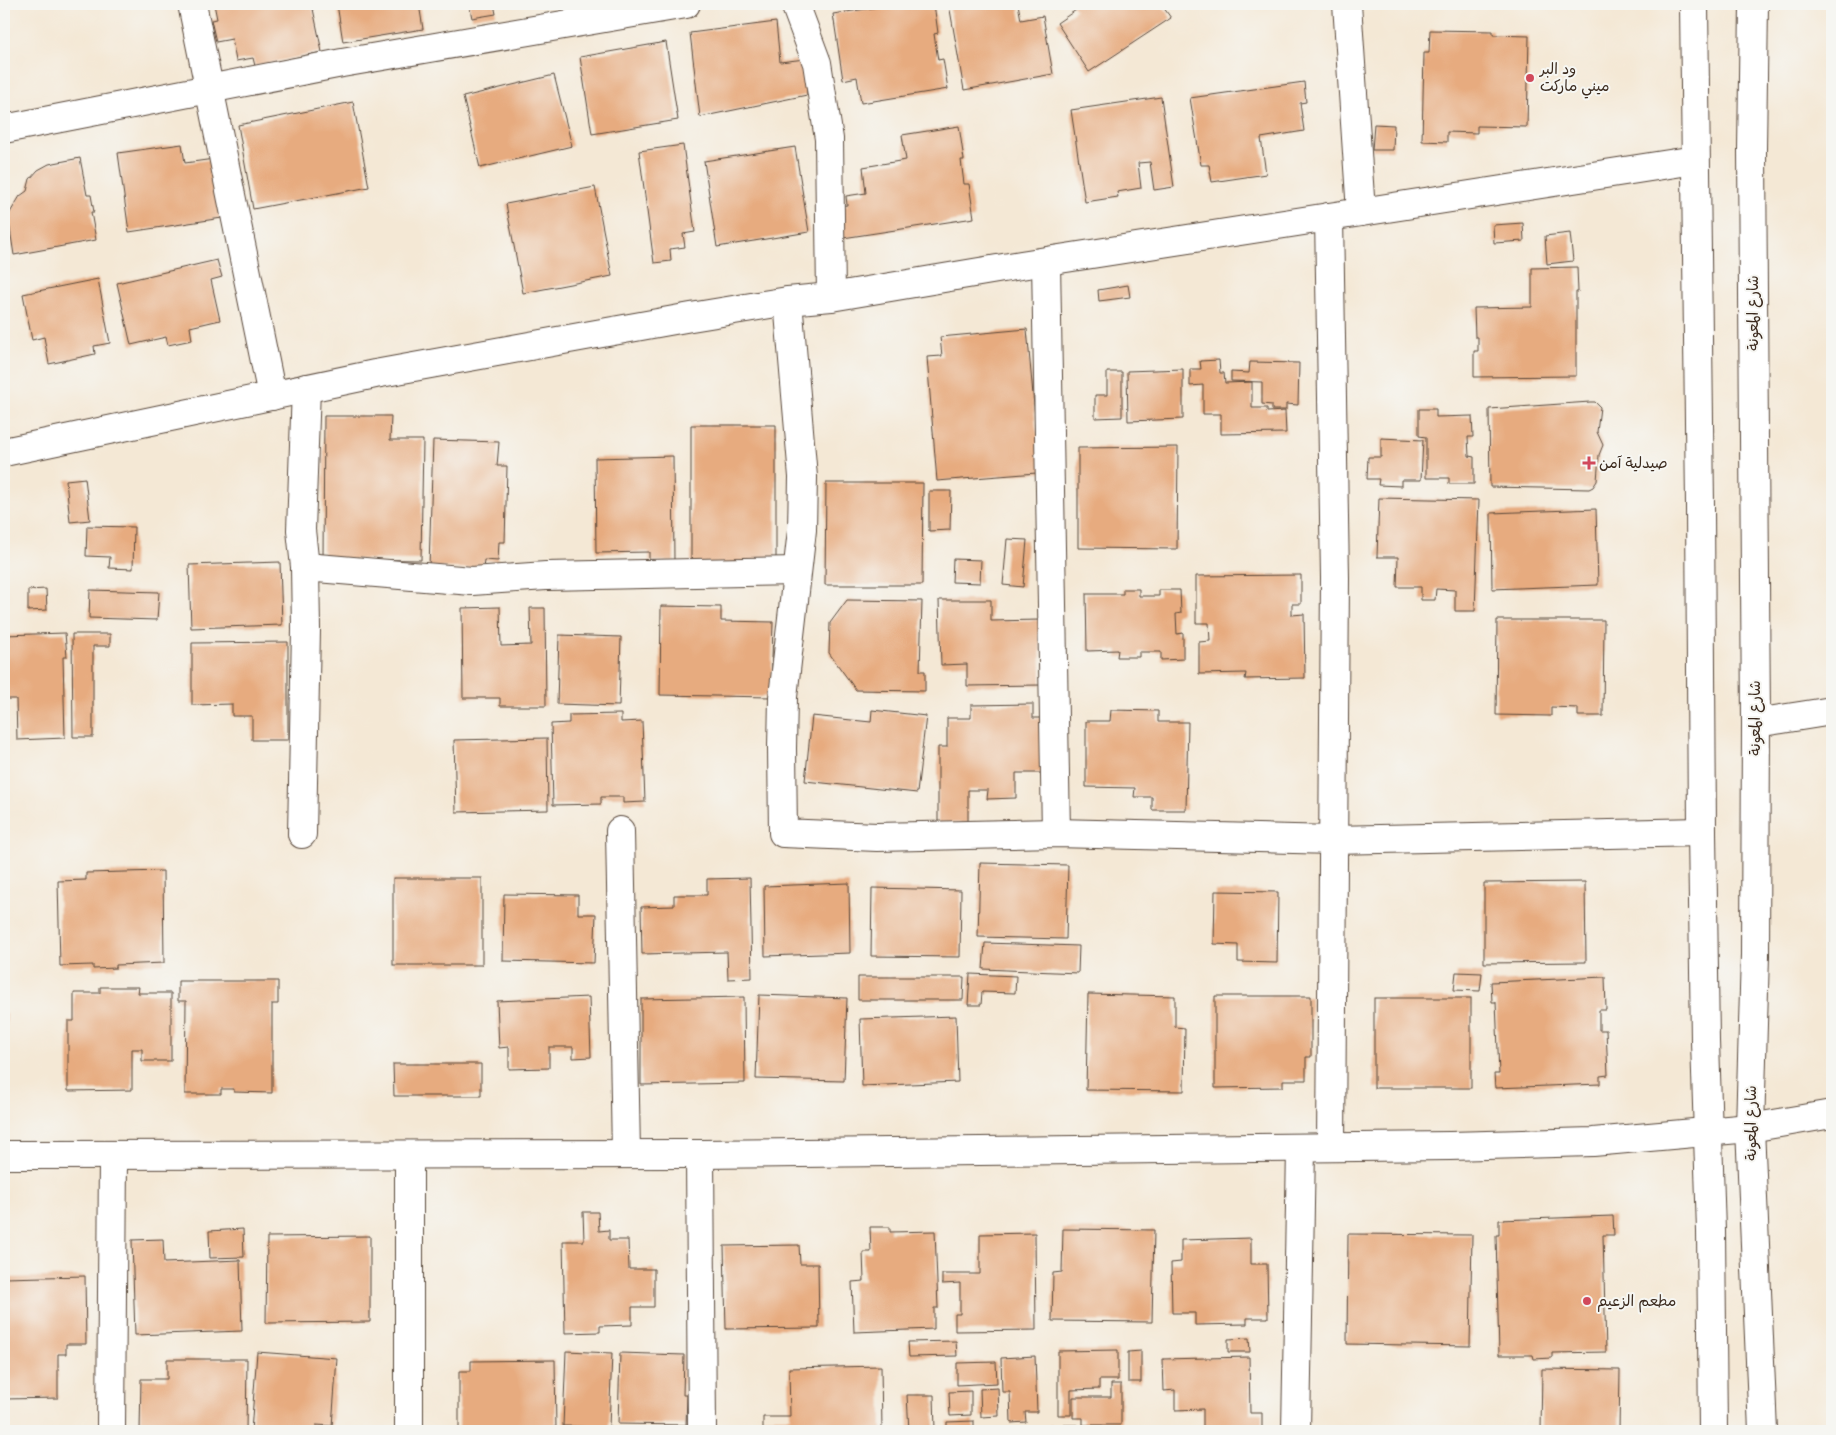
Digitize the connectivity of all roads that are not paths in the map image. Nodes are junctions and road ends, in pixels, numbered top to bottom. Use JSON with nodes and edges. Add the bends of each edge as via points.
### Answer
{"nodes":[{"id":1,"x":192,"y":4,"type":"edge"},
{"id":2,"x":686,"y":4,"type":"edge"},
{"id":3,"x":796,"y":4,"type":"edge"},
{"id":4,"x":1347,"y":4,"type":"edge"},
{"id":5,"x":1694,"y":4,"type":"edge"},
{"id":6,"x":1754,"y":4,"type":"edge"},
{"id":7,"x":210,"y":89,"type":"junction"},
{"id":8,"x":4,"y":128,"type":"edge"},
{"id":9,"x":1695,"y":160,"type":"junction"},
{"id":10,"x":1361,"y":212,"type":"junction"},
{"id":11,"x":1329,"y":217,"type":"junction"},
{"id":12,"x":1046,"y":262,"type":"junction"},
{"id":13,"x":831,"y":298,"type":"junction"},
{"id":14,"x":788,"y":301,"type":"junction"},
{"id":15,"x":306,"y":388,"type":"junction"},
{"id":16,"x":272,"y":396,"type":"junction"},
{"id":17,"x":4,"y":452,"type":"edge"},
{"id":18,"x":305,"y":567,"type":"junction"},
{"id":19,"x":797,"y":571,"type":"junction"},
{"id":20,"x":1832,"y":711,"type":"edge"},
{"id":21,"x":1756,"y":723,"type":"junction"},
{"id":22,"x":620,"y":831,"type":"dead end"},
{"id":23,"x":1702,"y":832,"type":"junction"},
{"id":24,"x":1056,"y":833,"type":"junction"},
{"id":25,"x":302,"y":834,"type":"dead end"},
{"id":26,"x":1333,"y":840,"type":"junction"},
{"id":27,"x":1832,"y":1114,"type":"edge"},
{"id":28,"x":1750,"y":1128,"type":"junction"},
{"id":29,"x":1708,"y":1131,"type":"junction"},
{"id":30,"x":1331,"y":1147,"type":"junction"},
{"id":31,"x":1301,"y":1148,"type":"junction"},
{"id":32,"x":626,"y":1153,"type":"junction"},
{"id":33,"x":700,"y":1154,"type":"junction"},
{"id":34,"x":4,"y":1155,"type":"edge"},
{"id":35,"x":113,"y":1155,"type":"junction"},
{"id":36,"x":409,"y":1155,"type":"junction"},
{"id":37,"x":111,"y":1431,"type":"edge"},
{"id":38,"x":409,"y":1431,"type":"edge"},
{"id":39,"x":702,"y":1431,"type":"edge"},
{"id":40,"x":1296,"y":1431,"type":"edge"},
{"id":41,"x":1713,"y":1431,"type":"edge"},
{"id":42,"x":1763,"y":1431,"type":"edge"}],
"edges":[{"from":1,"to":7,"type":"main road"},
{"from":2,"to":7,"type":"main road"},
{"from":3,"to":13,"type":"main road","via":[[816,63],[829,139]]},
{"from":4,"to":10,"type":"main road"},
{"from":5,"to":9,"type":"main road"},
{"from":6,"to":21,"type":"main road","name":"شارع المعونة"},
{"from":7,"to":8,"type":"main road"},
{"from":7,"to":16,"type":"main road"},
{"from":9,"to":10,"type":"main road"},
{"from":9,"to":23,"type":"main road"},
{"from":10,"to":11,"type":"main road"},
{"from":11,"to":12,"type":"main road"},
{"from":11,"to":26,"type":"main road","via":[[1335,578]]},
{"from":12,"to":13,"type":"main road"},
{"from":12,"to":24,"type":"main road"},
{"from":13,"to":14,"type":"main road"},
{"from":14,"to":15,"type":"main road"},
{"from":14,"to":19,"type":"main road","via":[[803,477]]},
{"from":15,"to":16,"type":"main road"},
{"from":15,"to":18,"type":"main road","via":[[302,530]]},
{"from":16,"to":17,"type":"main road"},
{"from":18,"to":19,"type":"main road","via":[[472,581],[546,576]]},
{"from":18,"to":25,"type":"main road"},
{"from":19,"to":24,"type":"main road","via":[[783,697],[783,833],[877,837]]},
{"from":20,"to":21,"type":"main road"},
{"from":21,"to":28,"type":"main road","name":"شارع المعونة"},
{"from":22,"to":32,"type":"main road"},
{"from":23,"to":26,"type":"main road"},
{"from":23,"to":29,"type":"main road"},
{"from":24,"to":26,"type":"main road"},
{"from":26,"to":30,"type":"main road"},
{"from":27,"to":28,"type":"main road"},
{"from":28,"to":29,"type":"main road"},
{"from":28,"to":42,"type":"main road","name":"شارع المعونة"},
{"from":29,"to":30,"type":"main road","via":[[1593,1142]]},
{"from":29,"to":41,"type":"main road"},
{"from":30,"to":31,"type":"main road"},
{"from":31,"to":33,"type":"main road"},
{"from":31,"to":40,"type":"main road"},
{"from":32,"to":33,"type":"main road"},
{"from":32,"to":36,"type":"main road"},
{"from":33,"to":39,"type":"main road"},
{"from":34,"to":35,"type":"main road"},
{"from":35,"to":36,"type":"main road"},
{"from":35,"to":37,"type":"main road"},
{"from":36,"to":38,"type":"main road"}]}
